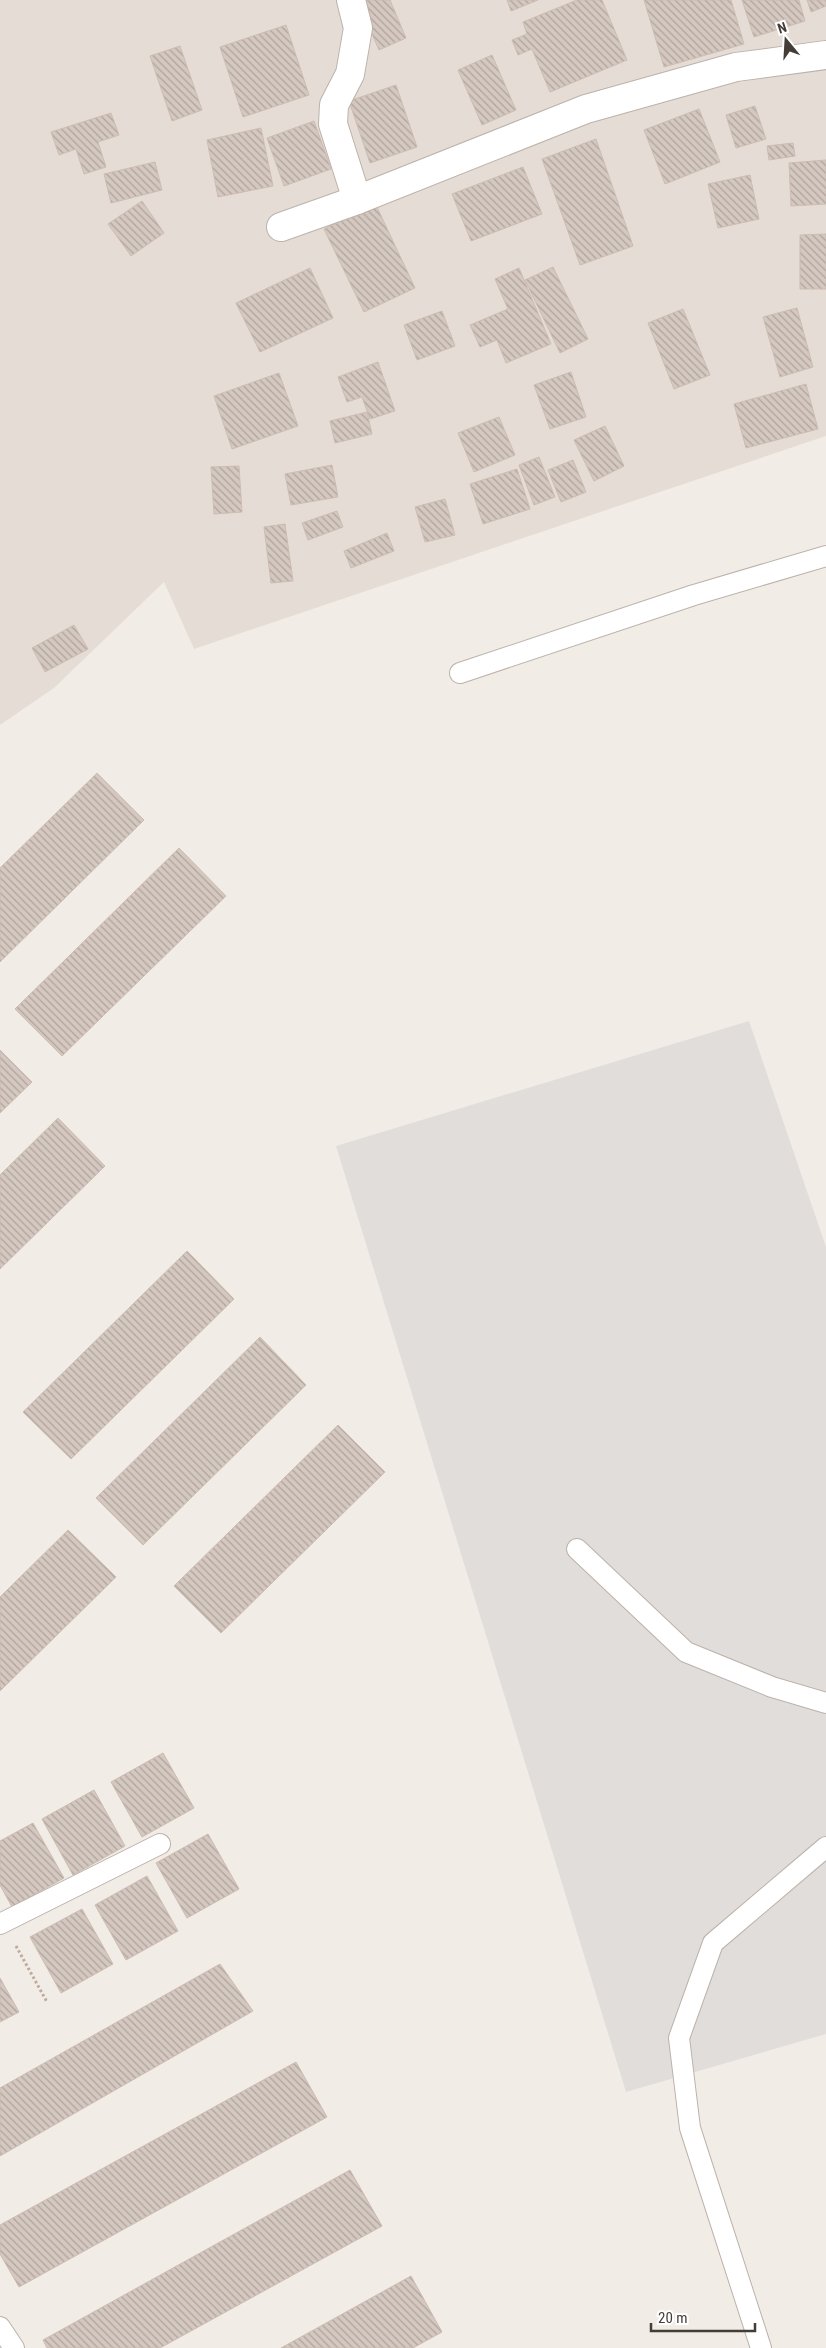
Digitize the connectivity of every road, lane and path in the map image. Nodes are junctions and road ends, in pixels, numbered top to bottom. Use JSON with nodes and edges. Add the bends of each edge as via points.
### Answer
{"nodes":[{"id":1,"x":351,"y":0,"type":"edge"},
{"id":2,"x":826,"y":55,"type":"edge"},
{"id":3,"x":357,"y":200,"type":"junction"},
{"id":4,"x":281,"y":227,"type":"dead end"},
{"id":5,"x":826,"y":556,"type":"edge"},
{"id":6,"x":460,"y":673,"type":"dead end"},
{"id":7,"x":577,"y":1549,"type":"dead end"},
{"id":8,"x":826,"y":1703,"type":"edge"},
{"id":9,"x":160,"y":1844,"type":"dead end"},
{"id":10,"x":826,"y":1847,"type":"edge"},
{"id":11,"x":1,"y":1923,"type":"edge"},
{"id":12,"x":48,"y":2002,"type":"dead end"},
{"id":13,"x":0,"y":2326,"type":"edge"},
{"id":14,"x":14,"y":2348,"type":"edge"},
{"id":15,"x":761,"y":2348,"type":"edge"}],
"edges":[{"from":1,"to":3,"type":"street","via":[[358,28],[350,74],[334,106],[333,124]]},
{"from":2,"to":3,"type":"street","via":[[736,67],[586,109]]},
{"from":3,"to":4,"type":"street"},
{"from":5,"to":6,"type":"lane","via":[[694,594]]},
{"from":7,"to":8,"type":"lane","via":[[686,1652],[772,1687]]},
{"from":9,"to":11,"type":"lane"},
{"from":10,"to":15,"type":"lane","via":[[713,1943],[679,2038],[690,2128]]},
{"from":11,"to":12,"type":"path"},
{"from":13,"to":14,"type":"lane"}]}
